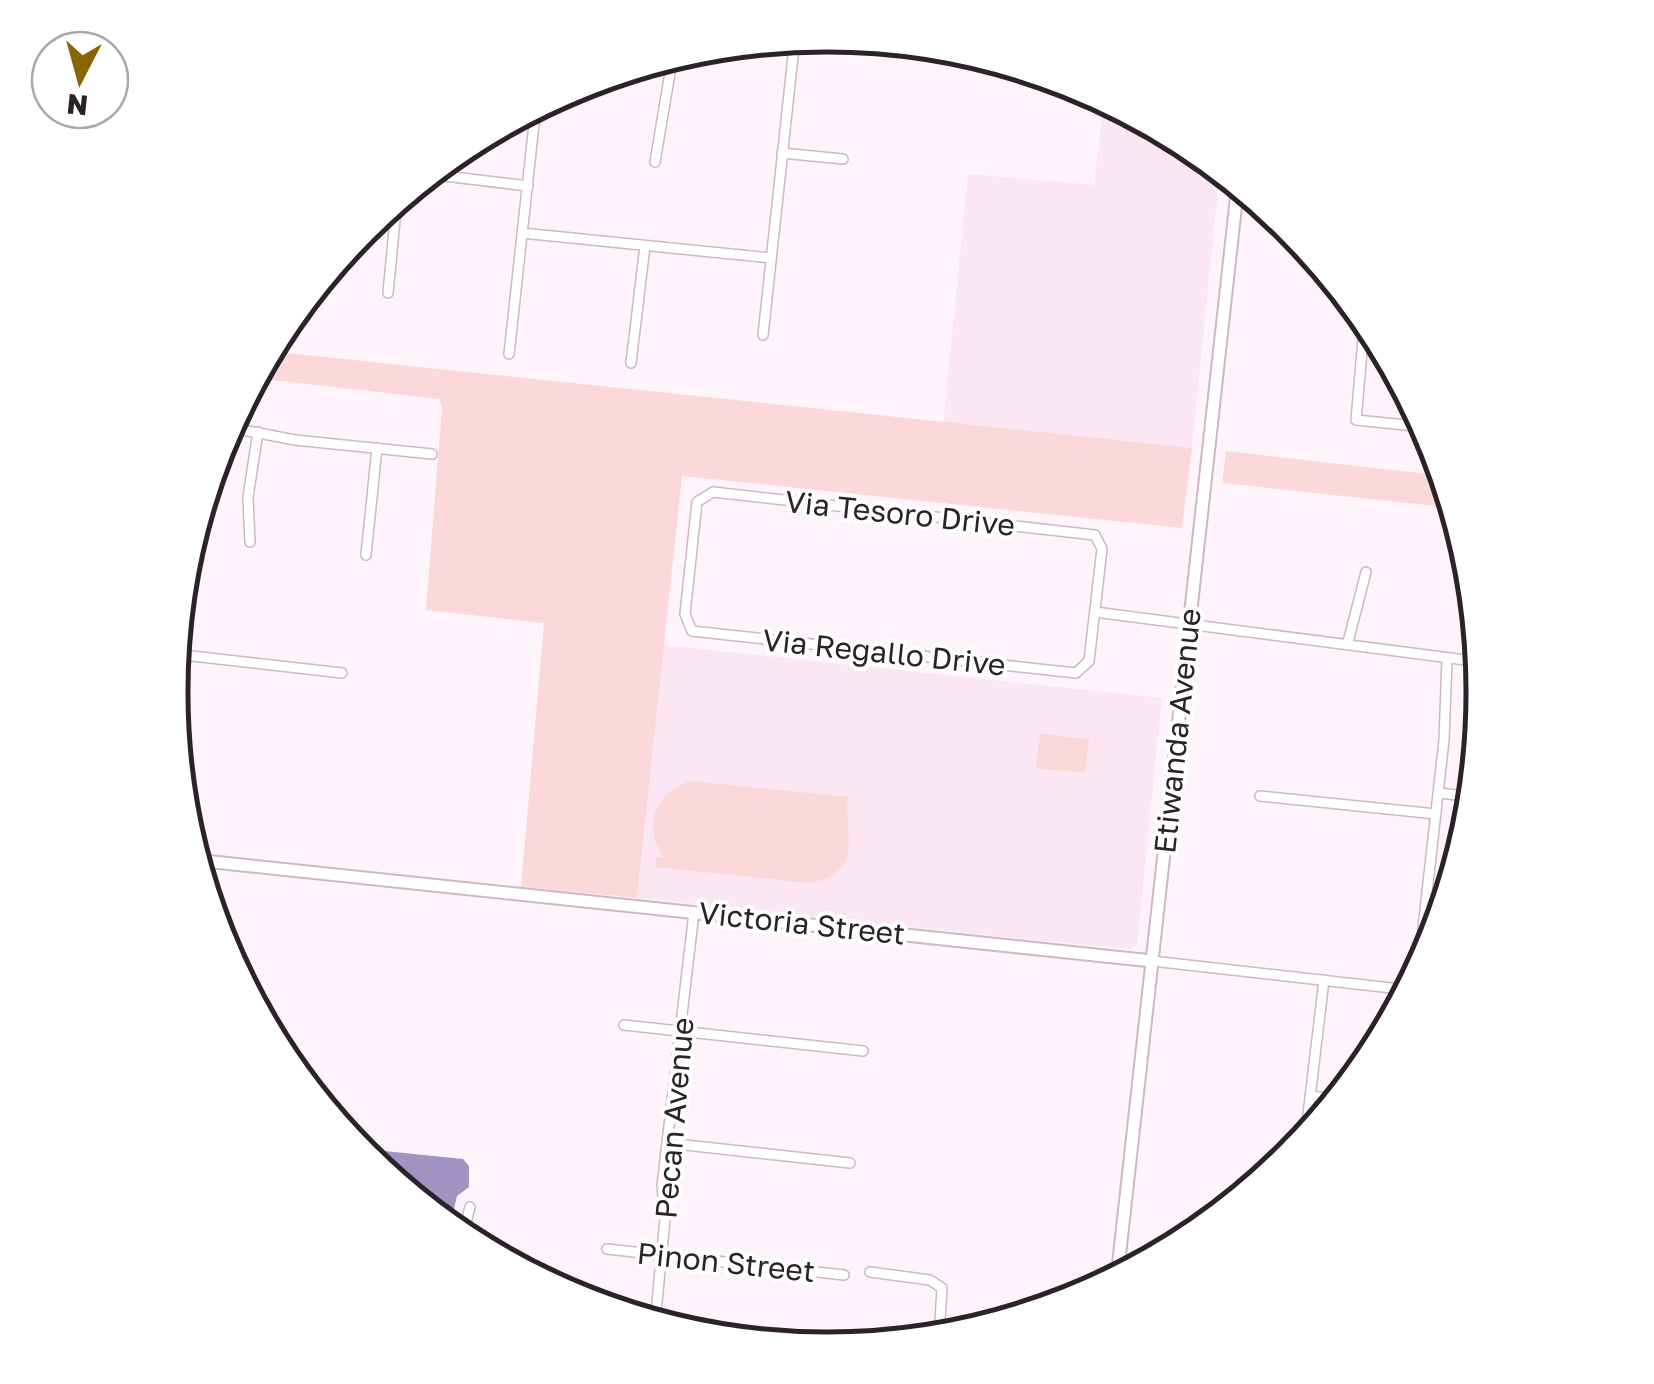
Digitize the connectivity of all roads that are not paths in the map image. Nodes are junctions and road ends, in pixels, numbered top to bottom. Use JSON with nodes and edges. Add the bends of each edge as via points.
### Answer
{"nodes":[{"id":1,"x":793,"y":54,"type":"edge"},
{"id":2,"x":670,"y":72,"type":"edge"},
{"id":3,"x":534,"y":123,"type":"edge"},
{"id":4,"x":782,"y":153,"type":"junction"},
{"id":5,"x":843,"y":160,"type":"dead end"},
{"id":6,"x":655,"y":162,"type":"dead end"},
{"id":7,"x":449,"y":177,"type":"edge"},
{"id":8,"x":528,"y":186,"type":"junction"},
{"id":9,"x":1236,"y":201,"type":"edge"},
{"id":10,"x":395,"y":221,"type":"edge"},
{"id":11,"x":522,"y":233,"type":"junction"},
{"id":12,"x":645,"y":246,"type":"junction"},
{"id":13,"x":771,"y":258,"type":"junction"},
{"id":14,"x":388,"y":293,"type":"dead end"},
{"id":15,"x":762,"y":335,"type":"dead end"},
{"id":16,"x":1363,"y":343,"type":"edge"},
{"id":17,"x":509,"y":354,"type":"dead end"},
{"id":18,"x":631,"y":363,"type":"dead end"},
{"id":19,"x":1408,"y":425,"type":"edge"},
{"id":20,"x":244,"y":430,"type":"edge"},
{"id":21,"x":258,"y":432,"type":"junction"},
{"id":22,"x":376,"y":448,"type":"junction"},
{"id":23,"x":432,"y":454,"type":"dead end"},
{"id":24,"x":250,"y":542,"type":"dead end"},
{"id":25,"x":366,"y":556,"type":"dead end"},
{"id":26,"x":1366,"y":572,"type":"dead end"},
{"id":27,"x":1095,"y":612,"type":"junction"},
{"id":28,"x":1189,"y":623,"type":"junction"},
{"id":29,"x":687,"y":624,"type":"joint"},
{"id":30,"x":1348,"y":642,"type":"junction"},
{"id":31,"x":189,"y":656,"type":"edge"},
{"id":32,"x":1447,"y":659,"type":"junction"},
{"id":33,"x":1465,"y":661,"type":"edge"},
{"id":34,"x":342,"y":673,"type":"dead end"},
{"id":35,"x":1439,"y":793,"type":"junction"},
{"id":36,"x":1458,"y":795,"type":"edge"},
{"id":37,"x":1260,"y":796,"type":"dead end"},
{"id":38,"x":1436,"y":814,"type":"junction"},
{"id":39,"x":210,"y":862,"type":"edge"},
{"id":40,"x":694,"y":912,"type":"junction"},
{"id":41,"x":1425,"y":917,"type":"edge"},
{"id":42,"x":1152,"y":961,"type":"junction"},
{"id":43,"x":1324,"y":980,"type":"junction"},
{"id":44,"x":1394,"y":988,"type":"edge"},
{"id":45,"x":624,"y":1024,"type":"dead end"},
{"id":46,"x":681,"y":1031,"type":"junction"},
{"id":47,"x":863,"y":1051,"type":"dead end"},
{"id":48,"x":1310,"y":1096,"type":"junction"},
{"id":49,"x":1321,"y":1097,"type":"edge"},
{"id":50,"x":1308,"y":1114,"type":"edge"},
{"id":51,"x":667,"y":1142,"type":"junction"},
{"id":52,"x":850,"y":1163,"type":"dead end"},
{"id":53,"x":470,"y":1207,"type":"dead end"},
{"id":54,"x":467,"y":1220,"type":"edge"},
{"id":55,"x":607,"y":1249,"type":"dead end"},
{"id":56,"x":662,"y":1255,"type":"junction"},
{"id":57,"x":1119,"y":1261,"type":"edge"},
{"id":58,"x":870,"y":1272,"type":"dead end"},
{"id":59,"x":844,"y":1275,"type":"dead end"},
{"id":60,"x":656,"y":1308,"type":"edge"},
{"id":61,"x":940,"y":1321,"type":"edge"}],
"edges":[{"from":1,"to":4,"type":"street"},
{"from":2,"to":6,"type":"street"},
{"from":3,"to":8,"type":"street"},
{"from":4,"to":5,"type":"street"},
{"from":4,"to":13,"type":"street"},
{"from":7,"to":8,"type":"street"},
{"from":8,"to":11,"type":"street"},
{"from":9,"to":28,"type":"street","name":"Etiwanda Avenue"},
{"from":10,"to":14,"type":"street"},
{"from":11,"to":12,"type":"street"},
{"from":11,"to":17,"type":"street"},
{"from":12,"to":13,"type":"street"},
{"from":12,"to":18,"type":"street"},
{"from":13,"to":15,"type":"street"},
{"from":16,"to":19,"type":"street","via":[[1356,420]]},
{"from":20,"to":21,"type":"street"},
{"from":21,"to":22,"type":"street"},
{"from":21,"to":24,"type":"street","via":[[248,497]]},
{"from":22,"to":23,"type":"street"},
{"from":22,"to":25,"type":"street"},
{"from":26,"to":30,"type":"street"},
{"from":27,"to":28,"type":"street"},
{"from":27,"to":29,"type":"street","name":"Via Regallo Drive","via":[[1084,670],[1076,673],[692,632]]},
{"from":27,"to":29,"type":"street","name":"Via Tesoro Drive","via":[[1098,536],[713,492],[697,502]]},
{"from":28,"to":30,"type":"street"},
{"from":28,"to":42,"type":"street","name":"Etiwanda Avenue"},
{"from":30,"to":32,"type":"street"},
{"from":31,"to":34,"type":"street"},
{"from":32,"to":33,"type":"street"},
{"from":32,"to":35,"type":"street"},
{"from":35,"to":36,"type":"street"},
{"from":35,"to":38,"type":"street"},
{"from":37,"to":38,"type":"street"},
{"from":38,"to":41,"type":"street"},
{"from":39,"to":40,"type":"street","name":"Victoria Street"},
{"from":40,"to":42,"type":"street","name":"Victoria Street"},
{"from":40,"to":46,"type":"street","name":"Pecan Avenue"},
{"from":42,"to":43,"type":"street","name":"Victoria Street"},
{"from":42,"to":57,"type":"street","name":"Etiwanda Avenue"},
{"from":43,"to":44,"type":"street","name":"Victoria Street"},
{"from":43,"to":48,"type":"street"},
{"from":45,"to":46,"type":"street"},
{"from":46,"to":47,"type":"street"},
{"from":46,"to":51,"type":"street","name":"Pecan Avenue"},
{"from":48,"to":49,"type":"street"},
{"from":48,"to":50,"type":"street"},
{"from":51,"to":52,"type":"street"},
{"from":51,"to":56,"type":"street","name":"Pecan Avenue"},
{"from":53,"to":54,"type":"street"},
{"from":55,"to":56,"type":"street","name":"Pinon Street"},
{"from":56,"to":59,"type":"street","name":"Pinon Street"},
{"from":56,"to":60,"type":"street","name":"Pecan Avenue"},
{"from":58,"to":61,"type":"street","via":[[930,1280],[942,1288]]}]}
